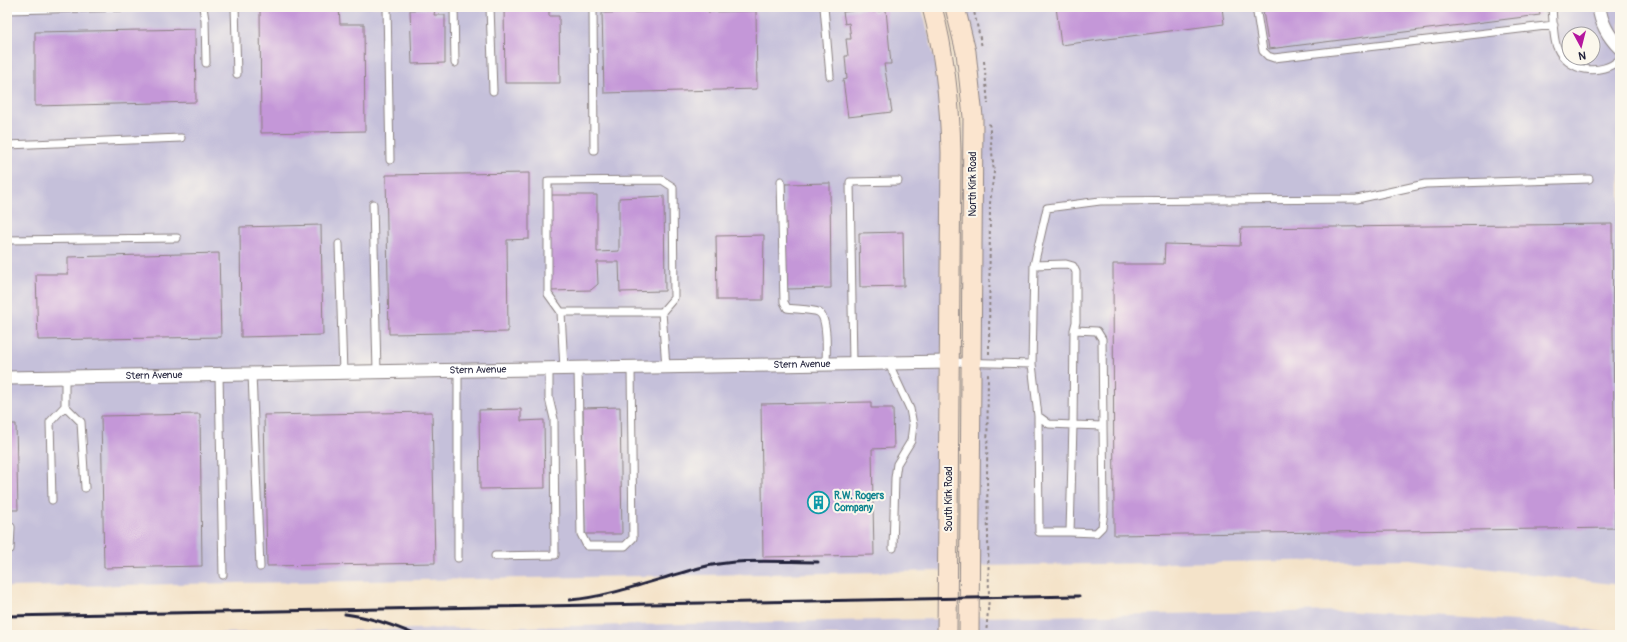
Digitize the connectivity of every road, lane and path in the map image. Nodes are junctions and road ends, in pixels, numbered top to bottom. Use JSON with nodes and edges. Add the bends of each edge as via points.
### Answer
{"nodes":[{"id":1,"x":128,"y":7,"type":"edge"},
{"id":2,"x":203,"y":7,"type":"edge"},
{"id":3,"x":235,"y":7,"type":"edge"},
{"id":4,"x":387,"y":7,"type":"edge"},
{"id":5,"x":454,"y":7,"type":"edge"},
{"id":6,"x":490,"y":7,"type":"edge"},
{"id":7,"x":593,"y":7,"type":"edge"},
{"id":8,"x":824,"y":7,"type":"edge"},
{"id":9,"x":932,"y":7,"type":"edge"},
{"id":10,"x":955,"y":7,"type":"edge"},
{"id":11,"x":1256,"y":7,"type":"edge"},
{"id":12,"x":1552,"y":7,"type":"edge"},
{"id":13,"x":1599,"y":7,"type":"edge"},
{"id":14,"x":7,"y":10,"type":"edge"},
{"id":15,"x":1554,"y":25,"type":"junction"},
{"id":16,"x":1620,"y":48,"type":"edge"},
{"id":17,"x":1620,"y":59,"type":"edge"},
{"id":18,"x":206,"y":62,"type":"dead end"},
{"id":19,"x":455,"y":63,"type":"dead end"},
{"id":20,"x":237,"y":74,"type":"dead end"},
{"id":21,"x":830,"y":76,"type":"dead end"},
{"id":22,"x":493,"y":91,"type":"dead end"},
{"id":23,"x":181,"y":138,"type":"dead end"},
{"id":24,"x":7,"y":146,"type":"edge"},
{"id":25,"x":594,"y":150,"type":"dead end"},
{"id":26,"x":390,"y":160,"type":"dead end"},
{"id":27,"x":1589,"y":179,"type":"dead end"},
{"id":28,"x":781,"y":181,"type":"dead end"},
{"id":29,"x":898,"y":181,"type":"dead end"},
{"id":30,"x":373,"y":204,"type":"dead end"},
{"id":31,"x":177,"y":238,"type":"dead end"},
{"id":32,"x":7,"y":240,"type":"edge"},
{"id":33,"x":339,"y":244,"type":"dead end"},
{"id":34,"x":1034,"y":265,"type":"junction"},
{"id":35,"x":561,"y":312,"type":"junction"},
{"id":36,"x":662,"y":312,"type":"junction"},
{"id":37,"x":1074,"y":330,"type":"junction"},
{"id":38,"x":950,"y":362,"type":"junction"},
{"id":39,"x":972,"y":363,"type":"junction"},
{"id":40,"x":852,"y":364,"type":"junction"},
{"id":41,"x":890,"y":364,"type":"junction"},
{"id":42,"x":1032,"y":364,"type":"junction"},
{"id":43,"x":826,"y":365,"type":"junction"},
{"id":44,"x":666,"y":367,"type":"junction"},
{"id":45,"x":631,"y":368,"type":"junction"},
{"id":46,"x":549,"y":369,"type":"junction"},
{"id":47,"x":564,"y":369,"type":"junction"},
{"id":48,"x":578,"y":369,"type":"junction"},
{"id":49,"x":458,"y":371,"type":"junction"},
{"id":50,"x":377,"y":372,"type":"junction"},
{"id":51,"x":343,"y":373,"type":"junction"},
{"id":52,"x":252,"y":374,"type":"junction"},
{"id":53,"x":220,"y":375,"type":"junction"},
{"id":54,"x":65,"y":377,"type":"junction"},
{"id":55,"x":7,"y":378,"type":"edge"},
{"id":56,"x":65,"y":406,"type":"junction"},
{"id":57,"x":1038,"y":416,"type":"junction"},
{"id":58,"x":1074,"y":425,"type":"junction"},
{"id":59,"x":1103,"y":426,"type":"junction"},
{"id":60,"x":85,"y":488,"type":"dead end"},
{"id":61,"x":52,"y":500,"type":"dead end"},
{"id":62,"x":7,"y":527,"type":"edge"},
{"id":63,"x":1070,"y":532,"type":"junction"},
{"id":64,"x":893,"y":548,"type":"dead end"},
{"id":65,"x":7,"y":549,"type":"edge"},
{"id":66,"x":495,"y":556,"type":"dead end"},
{"id":67,"x":458,"y":558,"type":"dead end"},
{"id":68,"x":260,"y":567,"type":"dead end"},
{"id":69,"x":223,"y":576,"type":"dead end"},
{"id":70,"x":947,"y":635,"type":"edge"},
{"id":71,"x":969,"y":635,"type":"edge"}],
"edges":[{"from":1,"to":14,"type":"lane"},
{"from":2,"to":18,"type":"lane"},
{"from":3,"to":20,"type":"lane"},
{"from":4,"to":26,"type":"lane"},
{"from":5,"to":19,"type":"lane"},
{"from":6,"to":22,"type":"lane"},
{"from":7,"to":25,"type":"lane"},
{"from":8,"to":21,"type":"lane"},
{"from":9,"to":38,"type":"main road","via":[[943,55],[950,120]]},
{"from":10,"to":39,"type":"main road","name":"North Kirk Road","via":[[966,52],[973,117]]},
{"from":11,"to":15,"type":"lane","via":[[1263,50],[1274,58]]},
{"from":12,"to":15,"type":"lane"},
{"from":13,"to":16,"type":"street","via":[[1600,17],[1608,35]]},
{"from":15,"to":17,"type":"lane","via":[[1556,47],[1570,64],[1589,70],[1602,69]]},
{"from":23,"to":24,"type":"lane"},
{"from":27,"to":34,"type":"lane","via":[[1425,184],[1357,198],[1100,200],[1047,208]]},
{"from":28,"to":43,"type":"lane","via":[[784,302],[787,308],[818,312],[824,317]]},
{"from":29,"to":40,"type":"lane","via":[[850,182]]},
{"from":30,"to":50,"type":"lane"},
{"from":31,"to":32,"type":"lane"},
{"from":33,"to":51,"type":"lane"},
{"from":34,"to":37,"type":"lane","via":[[1066,264],[1072,266],[1076,272]]},
{"from":34,"to":42,"type":"lane"},
{"from":35,"to":36,"type":"lane"},
{"from":35,"to":36,"type":"lane","via":[[548,294],[548,181],[662,180],[673,187],[674,298]]},
{"from":35,"to":47,"type":"lane"},
{"from":36,"to":44,"type":"lane"},
{"from":37,"to":58,"type":"lane"},
{"from":37,"to":59,"type":"lane","via":[[1097,331],[1102,339]]},
{"from":38,"to":39,"type":"lane"},
{"from":38,"to":41,"type":"street","name":"Stern Avenue"},
{"from":38,"to":70,"type":"main road","name":"South Kirk Road"},
{"from":39,"to":42,"type":"lane"},
{"from":39,"to":71,"type":"main road","name":"South Kirk Road"},
{"from":40,"to":41,"type":"street","name":"Stern Avenue"},
{"from":40,"to":43,"type":"street","name":"Stern Avenue"},
{"from":41,"to":64,"type":"lane","via":[[910,409],[913,425],[911,441],[897,464]]},
{"from":42,"to":57,"type":"lane"},
{"from":43,"to":44,"type":"street","name":"Stern Avenue"},
{"from":44,"to":45,"type":"street","name":"Stern Avenue"},
{"from":45,"to":48,"type":"street","name":"Stern Avenue"},
{"from":45,"to":48,"type":"lane","via":[[633,538],[625,546],[587,546],[581,534]]},
{"from":46,"to":47,"type":"street","name":"Stern Avenue"},
{"from":46,"to":49,"type":"street","name":"Stern Avenue"},
{"from":46,"to":66,"type":"lane","via":[[549,398],[554,419],[556,555]]},
{"from":47,"to":48,"type":"street","name":"Stern Avenue"},
{"from":49,"to":50,"type":"street","name":"Stern Avenue"},
{"from":49,"to":67,"type":"lane"},
{"from":50,"to":51,"type":"street","name":"Stern Avenue"},
{"from":51,"to":52,"type":"street","name":"Stern Avenue"},
{"from":52,"to":53,"type":"street","name":"Stern Avenue"},
{"from":52,"to":68,"type":"lane"},
{"from":53,"to":54,"type":"street","name":"Stern Avenue"},
{"from":53,"to":69,"type":"lane"},
{"from":54,"to":55,"type":"street","name":"Stern Avenue"},
{"from":54,"to":56,"type":"lane"},
{"from":56,"to":60,"type":"lane","via":[[81,422]]},
{"from":56,"to":61,"type":"lane","via":[[50,422]]},
{"from":57,"to":58,"type":"lane","via":[[1049,424]]},
{"from":57,"to":63,"type":"lane","via":[[1039,532]]},
{"from":58,"to":59,"type":"lane"},
{"from":58,"to":63,"type":"lane"},
{"from":59,"to":63,"type":"lane","via":[[1102,527],[1096,533]]},
{"from":62,"to":65,"type":"lane","via":[[10,527],[10,549]]}]}
